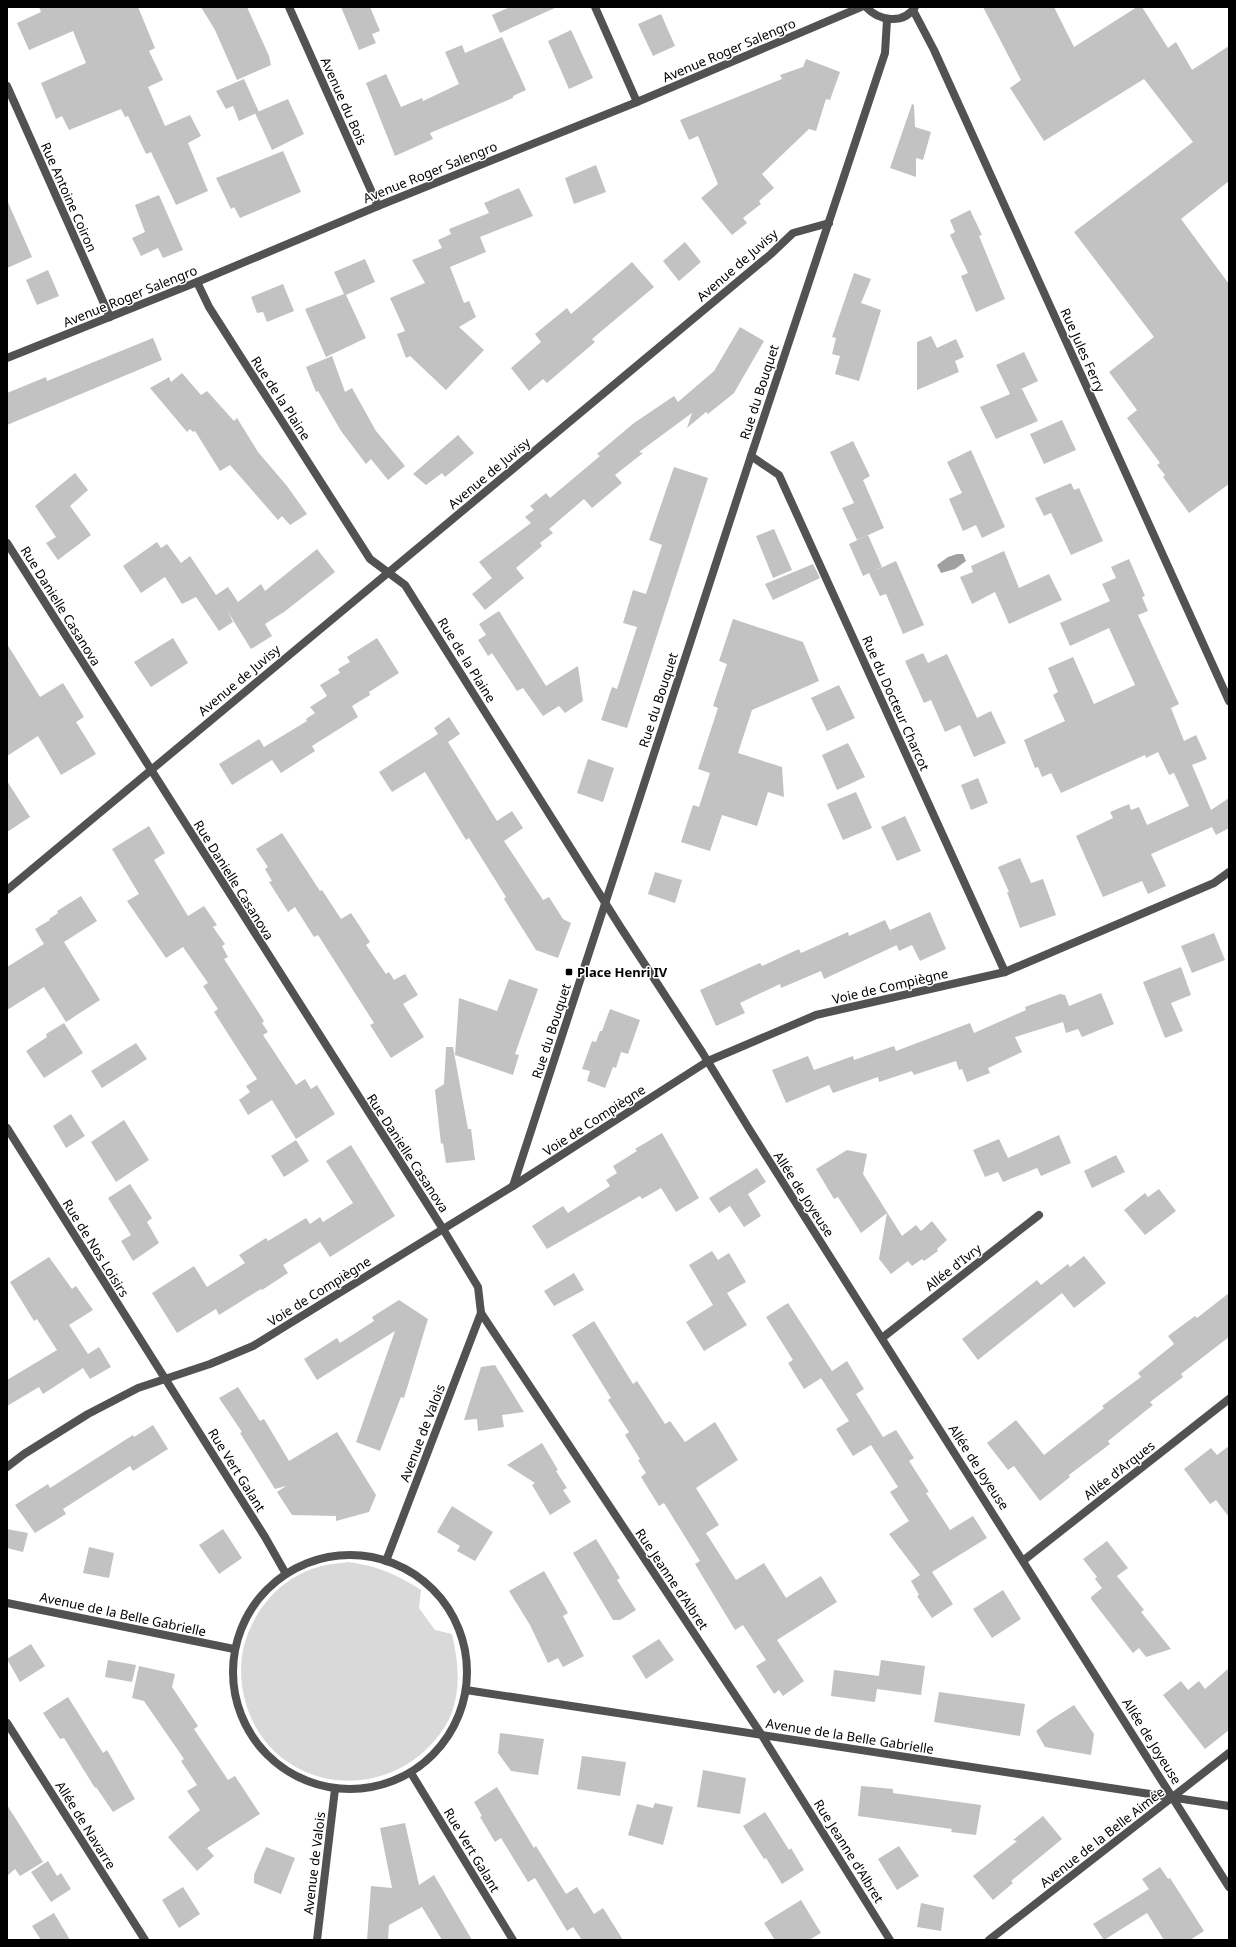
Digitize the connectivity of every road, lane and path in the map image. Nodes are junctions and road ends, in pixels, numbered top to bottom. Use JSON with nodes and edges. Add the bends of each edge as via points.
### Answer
{"nodes":[{"id":1,"x":289,"y":7,"type":"edge"},
{"id":2,"x":595,"y":7,"type":"edge"},
{"id":3,"x":860,"y":7,"type":"edge"},
{"id":4,"x":866,"y":7,"type":"edge"},
{"id":5,"x":914,"y":8,"type":"edge"},
{"id":6,"x":888,"y":20,"type":"junction"},
{"id":7,"x":7,"y":86,"type":"edge"},
{"id":8,"x":637,"y":102,"type":"junction"},
{"id":9,"x":378,"y":206,"type":"junction"},
{"id":10,"x":829,"y":223,"type":"junction"},
{"id":11,"x":197,"y":282,"type":"junction"},
{"id":12,"x":110,"y":317,"type":"junction"},
{"id":13,"x":7,"y":358,"type":"edge"},
{"id":14,"x":751,"y":456,"type":"junction"},
{"id":15,"x":7,"y":542,"type":"edge"},
{"id":16,"x":387,"y":573,"type":"junction"},
{"id":17,"x":1229,"y":701,"type":"edge"},
{"id":18,"x":151,"y":771,"type":"junction"},
{"id":19,"x":1229,"y":872,"type":"edge"},
{"id":20,"x":7,"y":890,"type":"edge"},
{"id":21,"x":605,"y":900,"type":"junction"},
{"id":22,"x":1005,"y":972,"type":"junction"},
{"id":23,"x":708,"y":1060,"type":"junction"},
{"id":24,"x":7,"y":1128,"type":"edge"},
{"id":25,"x":513,"y":1186,"type":"junction"},
{"id":26,"x":1039,"y":1215,"type":"dead end"},
{"id":27,"x":443,"y":1229,"type":"junction"},
{"id":28,"x":481,"y":1313,"type":"junction"},
{"id":29,"x":882,"y":1338,"type":"junction"},
{"id":30,"x":166,"y":1380,"type":"junction"},
{"id":31,"x":1229,"y":1400,"type":"edge"},
{"id":32,"x":7,"y":1467,"type":"edge"},
{"id":33,"x":1024,"y":1560,"type":"junction"},
{"id":34,"x":386,"y":1561,"type":"junction"},
{"id":35,"x":286,"y":1574,"type":"junction"},
{"id":36,"x":7,"y":1603,"type":"edge"},
{"id":37,"x":234,"y":1649,"type":"junction"},
{"id":38,"x":466,"y":1690,"type":"junction"},
{"id":39,"x":7,"y":1723,"type":"edge"},
{"id":40,"x":761,"y":1734,"type":"junction"},
{"id":41,"x":1229,"y":1753,"type":"edge"},
{"id":42,"x":411,"y":1773,"type":"junction"},
{"id":43,"x":335,"y":1789,"type":"junction"},
{"id":44,"x":1173,"y":1797,"type":"junction"},
{"id":45,"x":1229,"y":1806,"type":"edge"},
{"id":46,"x":1229,"y":1887,"type":"edge"},
{"id":47,"x":145,"y":1940,"type":"edge"},
{"id":48,"x":317,"y":1940,"type":"edge"},
{"id":49,"x":512,"y":1940,"type":"edge"},
{"id":50,"x":890,"y":1940,"type":"edge"},
{"id":51,"x":989,"y":1940,"type":"edge"}],
"edges":[{"from":1,"to":9,"type":"street","name":"Avenue du Bois"},
{"from":2,"to":8,"type":"street"},
{"from":3,"to":8,"type":"street","name":"Avenue Roger Salengro"},
{"from":4,"to":6,"type":"street","via":[[878,17]]},
{"from":5,"to":6,"type":"street","via":[[897,19]]},
{"from":5,"to":17,"type":"street","name":"Rue Jules Ferry"},
{"from":6,"to":10,"type":"street","via":[[885,53]]},
{"from":7,"to":12,"type":"street","name":"Rue Antoine Coiron"},
{"from":8,"to":9,"type":"street","name":"Avenue Roger Salengro"},
{"from":9,"to":11,"type":"street","name":"Avenue Roger Salengro"},
{"from":10,"to":14,"type":"street","name":"Rue du Bouquet"},
{"from":10,"to":16,"type":"street","name":"Avenue de Juvisy","via":[[793,233]]},
{"from":11,"to":12,"type":"street","name":"Avenue Roger Salengro"},
{"from":11,"to":16,"type":"street","name":"Rue de la Plaine","via":[[209,308],[370,558]]},
{"from":12,"to":13,"type":"street","name":"Avenue Roger Salengro"},
{"from":14,"to":21,"type":"street","name":"Rue du Bouquet"},
{"from":14,"to":22,"type":"street","name":"Rue du Docteur Charcot","via":[[779,475]]},
{"from":15,"to":18,"type":"street","name":"Rue Danielle Casanova"},
{"from":16,"to":18,"type":"street","name":"Avenue de Juvisy"},
{"from":16,"to":21,"type":"street","name":"Rue de la Plaine","via":[[405,585]]},
{"from":18,"to":20,"type":"street","name":"Avenue de Juvisy"},
{"from":18,"to":27,"type":"street","name":"Rue Danielle Casanova"},
{"from":19,"to":22,"type":"street","name":"Voie de Compiègne","via":[[1214,883]]},
{"from":21,"to":23,"type":"street","name":"Rue de la Plaine"},
{"from":21,"to":25,"type":"street","name":"Rue du Bouquet"},
{"from":22,"to":23,"type":"street","name":"Voie de Compiègne","via":[[816,1015]]},
{"from":23,"to":25,"type":"street","name":"Voie de Compiègne"},
{"from":23,"to":29,"type":"street","name":"Allée de Joyeuse"},
{"from":24,"to":30,"type":"street","name":"Rue de Nos Loisirs"},
{"from":25,"to":27,"type":"street","name":"Voie de Compiègne"},
{"from":26,"to":29,"type":"street","name":"Allée d'Ivry"},
{"from":27,"to":28,"type":"street","name":"Rue Jeanne d'Albret","via":[[478,1287]]},
{"from":27,"to":30,"type":"street","name":"Voie de Compiègne","via":[[254,1346]]},
{"from":28,"to":34,"type":"street","name":"Avenue de Valois"},
{"from":28,"to":40,"type":"street","name":"Rue Jeanne d'Albret"},
{"from":29,"to":33,"type":"street","name":"Allée de Joyeuse"},
{"from":30,"to":32,"type":"street","name":"Voie de Compiègne","via":[[138,1388],[88,1414]]},
{"from":30,"to":35,"type":"street","name":"Rue Vert Galant"},
{"from":31,"to":33,"type":"street","name":"Allée d'Arques"},
{"from":33,"to":44,"type":"street","name":"Allée de Joyeuse"},
{"from":34,"to":35,"type":"street","via":[[365,1556],[332,1556],[300,1566]]},
{"from":34,"to":38,"type":"street","via":[[423,1580],[438,1594],[450,1611],[460,1629],[465,1649],[468,1670]]},
{"from":35,"to":37,"type":"street","via":[[258,1599],[242,1626]]},
{"from":36,"to":37,"type":"street","name":"Avenue de la Belle Gabrielle"},
{"from":37,"to":43,"type":"street","via":[[234,1693],[238,1710],[255,1741],[280,1767],[311,1783]]},
{"from":38,"to":40,"type":"street","name":"Avenue de la Belle Gabrielle"},
{"from":38,"to":42,"type":"street","via":[[460,1715],[451,1732],[440,1748]]},
{"from":39,"to":47,"type":"street","name":"Allée de Navarre"},
{"from":40,"to":44,"type":"street","name":"Avenue de la Belle Gabrielle"},
{"from":40,"to":50,"type":"street","name":"Rue Jeanne d'Albret"},
{"from":41,"to":44,"type":"street","name":"Avenue de la Belle Aimée"},
{"from":42,"to":43,"type":"street","via":[[374,1788]]},
{"from":42,"to":49,"type":"street","name":"Rue Vert Galant"},
{"from":43,"to":48,"type":"street","name":"Avenue de Valois"},
{"from":44,"to":45,"type":"street","name":"Avenue de la Belle Gabrielle"},
{"from":44,"to":46,"type":"street","name":"Allée de Joyeuse"},
{"from":44,"to":51,"type":"street","name":"Avenue de la Belle Aimée"}]}
